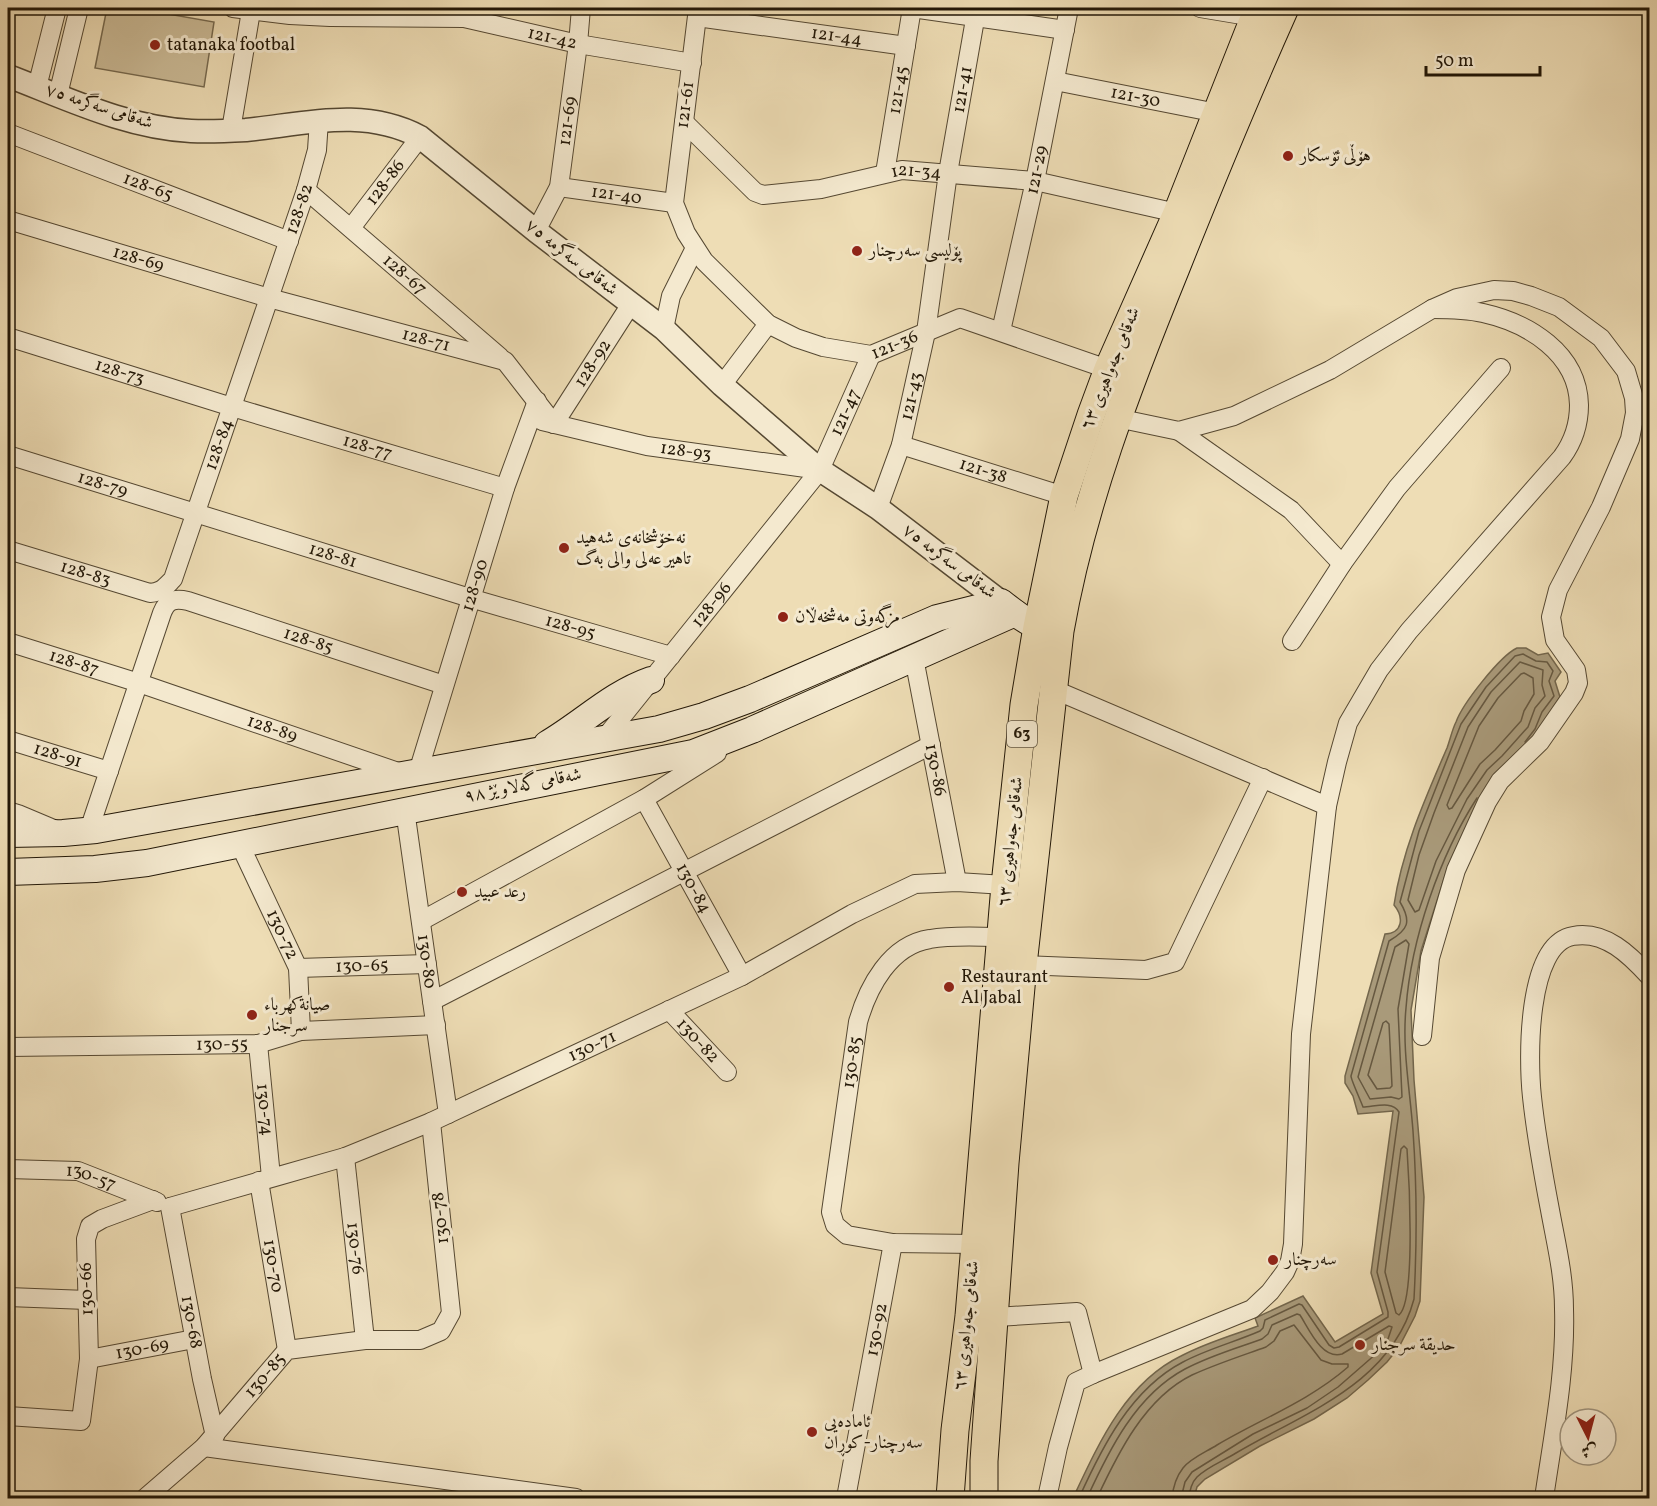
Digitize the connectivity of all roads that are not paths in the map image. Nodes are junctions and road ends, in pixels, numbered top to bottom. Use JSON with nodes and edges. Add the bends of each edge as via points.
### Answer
{"nodes":[{"id":1,"x":57,"y":8,"type":"edge"},
{"id":2,"x":79,"y":8,"type":"edge"},
{"id":3,"x":233,"y":8,"type":"edge"},
{"id":4,"x":581,"y":8,"type":"edge"},
{"id":5,"x":912,"y":8,"type":"edge"},
{"id":6,"x":1070,"y":8,"type":"edge"},
{"id":7,"x":1200,"y":8,"type":"edge"},
{"id":8,"x":1285,"y":8,"type":"edge"},
{"id":9,"x":251,"y":11,"type":"junction"},
{"id":10,"x":698,"y":12,"type":"edge"},
{"id":11,"x":976,"y":12,"type":"edge"},
{"id":12,"x":1256,"y":12,"type":"edge"},
{"id":13,"x":464,"y":13,"type":"edge"},
{"id":14,"x":1065,"y":30,"type":"junction"},
{"id":15,"x":578,"y":44,"type":"junction"},
{"id":16,"x":906,"y":46,"type":"junction"},
{"id":17,"x":692,"y":63,"type":"junction"},
{"id":18,"x":8,"y":76,"type":"edge"},
{"id":19,"x":1055,"y":81,"type":"junction"},
{"id":20,"x":37,"y":87,"type":"junction"},
{"id":21,"x":58,"y":95,"type":"junction"},
{"id":22,"x":1217,"y":113,"type":"junction"},
{"id":23,"x":319,"y":120,"type":"junction"},
{"id":24,"x":684,"y":122,"type":"junction"},
{"id":25,"x":231,"y":130,"type":"junction"},
{"id":26,"x":8,"y":133,"type":"edge"},
{"id":27,"x":420,"y":137,"type":"junction"},
{"id":28,"x":885,"y":173,"type":"junction"},
{"id":29,"x":948,"y":173,"type":"junction"},
{"id":30,"x":1035,"y":181,"type":"junction"},
{"id":31,"x":559,"y":188,"type":"junction"},
{"id":32,"x":306,"y":190,"type":"junction"},
{"id":33,"x":674,"y":203,"type":"junction"},
{"id":34,"x":1177,"y":213,"type":"junction"},
{"id":35,"x":8,"y":220,"type":"edge"},
{"id":36,"x":351,"y":228,"type":"junction"},
{"id":37,"x":536,"y":231,"type":"junction"},
{"id":38,"x":289,"y":241,"type":"junction"},
{"id":39,"x":695,"y":248,"type":"junction"},
{"id":40,"x":269,"y":298,"type":"junction"},
{"id":41,"x":631,"y":304,"type":"junction"},
{"id":42,"x":1432,"y":309,"type":"junction"},
{"id":43,"x":768,"y":324,"type":"junction"},
{"id":44,"x":664,"y":329,"type":"junction"},
{"id":45,"x":1001,"y":331,"type":"junction"},
{"id":46,"x":926,"y":332,"type":"junction"},
{"id":47,"x":8,"y":337,"type":"edge"},
{"id":48,"x":871,"y":355,"type":"junction"},
{"id":49,"x":505,"y":361,"type":"junction"},
{"id":50,"x":1501,"y":368,"type":"dead end"},
{"id":51,"x":1120,"y":373,"type":"junction"},
{"id":52,"x":722,"y":385,"type":"junction"},
{"id":53,"x":537,"y":401,"type":"junction"},
{"id":54,"x":232,"y":407,"type":"junction"},
{"id":55,"x":1642,"y":413,"type":"edge"},
{"id":56,"x":530,"y":418,"type":"junction"},
{"id":57,"x":1117,"y":418,"type":"junction"},
{"id":58,"x":554,"y":424,"type":"junction"},
{"id":59,"x":1179,"y":431,"type":"junction"},
{"id":60,"x":901,"y":445,"type":"junction"},
{"id":61,"x":8,"y":455,"type":"edge"},
{"id":62,"x":820,"y":470,"type":"junction"},
{"id":63,"x":505,"y":488,"type":"junction"},
{"id":64,"x":1064,"y":496,"type":"junction"},
{"id":65,"x":878,"y":508,"type":"junction"},
{"id":66,"x":197,"y":512,"type":"junction"},
{"id":67,"x":8,"y":550,"type":"edge"},
{"id":68,"x":1342,"y":564,"type":"junction"},
{"id":69,"x":168,"y":594,"type":"junction"},
{"id":70,"x":470,"y":598,"type":"junction"},
{"id":71,"x":1028,"y":618,"type":"junction"},
{"id":72,"x":1292,"y":641,"type":"dead end"},
{"id":73,"x":8,"y":642,"type":"edge"},
{"id":74,"x":671,"y":656,"type":"junction"},
{"id":75,"x":915,"y":658,"type":"junction"},
{"id":76,"x":825,"y":667,"type":"junction"},
{"id":77,"x":651,"y":680,"type":"junction"},
{"id":78,"x":139,"y":683,"type":"junction"},
{"id":79,"x":444,"y":685,"type":"junction"},
{"id":80,"x":1055,"y":690,"type":"junction"},
{"id":81,"x":837,"y":692,"type":"junction"},
{"id":82,"x":752,"y":730,"type":"junction"},
{"id":83,"x":604,"y":739,"type":"junction"},
{"id":84,"x":8,"y":740,"type":"edge"},
{"id":85,"x":931,"y":745,"type":"junction"},
{"id":86,"x":531,"y":752,"type":"junction"},
{"id":87,"x":607,"y":769,"type":"junction"},
{"id":88,"x":109,"y":771,"type":"junction"},
{"id":89,"x":412,"y":773,"type":"junction"},
{"id":90,"x":1263,"y":778,"type":"junction"},
{"id":91,"x":644,"y":799,"type":"junction"},
{"id":92,"x":1327,"y":806,"type":"junction"},
{"id":93,"x":405,"y":810,"type":"junction"},
{"id":94,"x":8,"y":811,"type":"edge"},
{"id":95,"x":89,"y":830,"type":"junction"},
{"id":96,"x":63,"y":833,"type":"junction"},
{"id":97,"x":8,"y":834,"type":"edge"},
{"id":98,"x":240,"y":845,"type":"junction"},
{"id":99,"x":683,"y":871,"type":"junction"},
{"id":100,"x":8,"y":872,"type":"edge"},
{"id":101,"x":957,"y":882,"type":"junction"},
{"id":102,"x":1005,"y":885,"type":"junction"},
{"id":103,"x":421,"y":921,"type":"junction"},
{"id":104,"x":1000,"y":937,"type":"junction"},
{"id":105,"x":427,"y":964,"type":"junction"},
{"id":106,"x":1023,"y":965,"type":"junction"},
{"id":107,"x":298,"y":968,"type":"junction"},
{"id":108,"x":742,"y":976,"type":"junction"},
{"id":109,"x":1650,"y":977,"type":"edge"},
{"id":110,"x":432,"y":1000,"type":"junction"},
{"id":111,"x":669,"y":1010,"type":"junction"},
{"id":112,"x":436,"y":1025,"type":"junction"},
{"id":113,"x":301,"y":1031,"type":"junction"},
{"id":114,"x":1422,"y":1036,"type":"dead end"},
{"id":115,"x":258,"y":1044,"type":"junction"},
{"id":116,"x":8,"y":1047,"type":"edge"},
{"id":117,"x":727,"y":1072,"type":"dead end"},
{"id":118,"x":448,"y":1114,"type":"junction"},
{"id":119,"x":431,"y":1122,"type":"junction"},
{"id":120,"x":345,"y":1157,"type":"junction"},
{"id":121,"x":8,"y":1169,"type":"edge"},
{"id":122,"x":265,"y":1179,"type":"junction"},
{"id":123,"x":162,"y":1204,"type":"junction"},
{"id":124,"x":893,"y":1243,"type":"junction"},
{"id":125,"x":976,"y":1244,"type":"junction"},
{"id":126,"x":8,"y":1297,"type":"edge"},
{"id":127,"x":87,"y":1300,"type":"junction"},
{"id":128,"x":451,"y":1313,"type":"joint"},
{"id":129,"x":996,"y":1317,"type":"junction"},
{"id":130,"x":195,"y":1339,"type":"junction"},
{"id":131,"x":365,"y":1340,"type":"junction"},
{"id":132,"x":287,"y":1350,"type":"junction"},
{"id":133,"x":89,"y":1359,"type":"junction"},
{"id":134,"x":1093,"y":1374,"type":"junction"},
{"id":135,"x":8,"y":1416,"type":"edge"},
{"id":136,"x":955,"y":1430,"type":"junction"},
{"id":137,"x":209,"y":1442,"type":"junction"},
{"id":138,"x":145,"y":1498,"type":"edge"},
{"id":139,"x":576,"y":1498,"type":"edge"},
{"id":140,"x":846,"y":1498,"type":"edge"},
{"id":141,"x":940,"y":1498,"type":"edge"},
{"id":142,"x":950,"y":1498,"type":"edge"},
{"id":143,"x":984,"y":1498,"type":"edge"},
{"id":144,"x":1047,"y":1498,"type":"edge"},
{"id":145,"x":1544,"y":1498,"type":"edge"}],
"edges":[{"from":1,"to":20,"type":"street"},
{"from":2,"to":21,"type":"street"},
{"from":3,"to":9,"type":"street","name":"121-42"},
{"from":4,"to":15,"type":"street","name":"121-69"},
{"from":5,"to":11,"type":"street"},
{"from":5,"to":16,"type":"street","name":"121-45"},
{"from":6,"to":14,"type":"street","name":"121-29"},
{"from":7,"to":12,"type":"street"},
{"from":8,"to":51,"type":"main road","name":"شەقامی جەواهیری ٦٣","number":"63","via":[[1208,189]]},
{"from":9,"to":13,"type":"street","name":"121-42","via":[[330,17]]},
{"from":9,"to":25,"type":"street"},
{"from":10,"to":16,"type":"street","name":"121-44"},
{"from":10,"to":17,"type":"street","name":"121-61"},
{"from":11,"to":14,"type":"street"},
{"from":11,"to":29,"type":"street","name":"121-41"},
{"from":12,"to":22,"type":"main road","name":"شەقامی جەواهیری ٦٣","number":"63"},
{"from":13,"to":15,"type":"street","name":"121-42"},
{"from":14,"to":19,"type":"street","name":"121-29"},
{"from":15,"to":17,"type":"street","name":"121-42"},
{"from":15,"to":31,"type":"street","name":"121-69"},
{"from":16,"to":28,"type":"street","name":"121-45"},
{"from":17,"to":24,"type":"street","name":"121-61"},
{"from":18,"to":20,"type":"street","name":"شەقامی سەگرمە ٧٥"},
{"from":19,"to":22,"type":"street","name":"121-30"},
{"from":19,"to":30,"type":"street","name":"121-29"},
{"from":20,"to":21,"type":"street","name":"شەقامی سەگرمە ٧٥"},
{"from":21,"to":25,"type":"street","name":"شەقامی سەگرمە ٧٥","via":[[156,127]]},
{"from":22,"to":34,"type":"main road","name":"شەقامی جەواهیری ٦٣","number":"63"},
{"from":23,"to":25,"type":"street","name":"شەقامی سەگرمە ٧٥"},
{"from":23,"to":27,"type":"street","name":"شەقامی سەگرمە ٧٥","via":[[382,123]]},
{"from":23,"to":32,"type":"street","name":"128-82","via":[[317,150]]},
{"from":24,"to":28,"type":"street","name":"121-34","via":[[755,192],[763,195],[821,189]]},
{"from":24,"to":33,"type":"street","name":"121-61"},
{"from":26,"to":38,"type":"street","name":"128-65"},
{"from":27,"to":36,"type":"street","name":"128-86"},
{"from":27,"to":37,"type":"street","name":"شەقامی سەگرمە ٧٥"},
{"from":28,"to":29,"type":"street","name":"121-34"},
{"from":29,"to":30,"type":"street","name":"121-34"},
{"from":29,"to":46,"type":"street","name":"121-43"},
{"from":30,"to":34,"type":"street","name":"121-34"},
{"from":30,"to":45,"type":"street","name":"121-29"},
{"from":31,"to":33,"type":"street","name":"121-40"},
{"from":31,"to":37,"type":"street","name":"121-69"},
{"from":32,"to":36,"type":"street","name":"128-67"},
{"from":32,"to":38,"type":"street","name":"128-82"},
{"from":33,"to":39,"type":"street","name":"121-36"},
{"from":34,"to":51,"type":"main road","name":"شەقامی جەواهیری ٦٣","number":"63"},
{"from":35,"to":40,"type":"street","name":"128-69"},
{"from":36,"to":49,"type":"street","name":"128-67"},
{"from":37,"to":41,"type":"street","name":"شەقامی سەگرمە ٧٥"},
{"from":38,"to":40,"type":"street","name":"128-82"},
{"from":39,"to":43,"type":"street","name":"121-36"},
{"from":39,"to":44,"type":"street","via":[[670,296]]},
{"from":40,"to":49,"type":"street","name":"128-71"},
{"from":40,"to":54,"type":"street","name":"128-84"},
{"from":41,"to":44,"type":"street","name":"شەقامی سەگرمە ٧٥"},
{"from":41,"to":58,"type":"street","name":"128-92"},
{"from":42,"to":55,"type":"street","via":[[1457,298],[1494,290],[1513,291],[1559,307],[1601,338],[1618,359]]},
{"from":42,"to":59,"type":"street","via":[[1330,370],[1234,416]]},
{"from":42,"to":92,"type":"street","via":[[1481,312],[1543,338],[1572,374],[1578,389],[1577,421],[1562,457],[1379,670],[1348,723]]},
{"from":43,"to":48,"type":"street","name":"121-36","via":[[823,347]]},
{"from":43,"to":52,"type":"street"},
{"from":44,"to":52,"type":"street","name":"شەقامی سەگرمە ٧٥"},
{"from":45,"to":46,"type":"street","name":"121-36","via":[[960,318]]},
{"from":45,"to":51,"type":"street","name":"121-36"},
{"from":46,"to":48,"type":"street","name":"121-36"},
{"from":46,"to":60,"type":"street","name":"121-43"},
{"from":47,"to":54,"type":"street","name":"128-73"},
{"from":48,"to":62,"type":"street","name":"121-47"},
{"from":49,"to":53,"type":"street"},
{"from":50,"to":68,"type":"street","via":[[1397,488]]},
{"from":51,"to":57,"type":"main road","name":"شەقامی جەواهیری ٦٣","number":"63"},
{"from":51,"to":64,"type":"main road","name":"شەقامی جەواهیری ٦٣","number":"63"},
{"from":52,"to":62,"type":"street","name":"شەقامی سەگرمە ٧٥"},
{"from":53,"to":56,"type":"street","name":"128-90"},
{"from":53,"to":58,"type":"street"},
{"from":54,"to":63,"type":"street","name":"128-77"},
{"from":54,"to":66,"type":"street","name":"128-84"},
{"from":55,"to":114,"type":"street","via":[[1558,590],[1551,617],[1555,640],[1579,678],[1577,688],[1540,741],[1500,781],[1456,870],[1430,958]]},
{"from":56,"to":58,"type":"street","name":"128-93"},
{"from":56,"to":63,"type":"street","name":"128-90"},
{"from":57,"to":59,"type":"street"},
{"from":57,"to":71,"type":"main road","name":"شەقامی جەواهیری ٦٣","number":"63","via":[[1068,587]]},
{"from":58,"to":62,"type":"street","name":"128-93","via":[[647,446]]},
{"from":59,"to":68,"type":"street","via":[[1291,510]]},
{"from":60,"to":64,"type":"street","name":"121-38"},
{"from":60,"to":65,"type":"street","name":"121-43"},
{"from":61,"to":66,"type":"street","name":"128-79"},
{"from":62,"to":65,"type":"street","name":"شەقامی سەگرمە ٧٥"},
{"from":62,"to":74,"type":"street","name":"128-96"},
{"from":63,"to":70,"type":"street","name":"128-90"},
{"from":64,"to":71,"type":"main road","name":"شەقامی جەواهیری ٦٣","number":"63"},
{"from":65,"to":71,"type":"street","name":"شەقامی سەگرمە ٧٥"},
{"from":66,"to":69,"type":"street","name":"128-84"},
{"from":66,"to":70,"type":"street","name":"128-81"},
{"from":67,"to":69,"type":"street","name":"128-83","via":[[150,593]]},
{"from":68,"to":72,"type":"street"},
{"from":69,"to":78,"type":"street","name":"128-84"},
{"from":69,"to":79,"type":"street","name":"128-85"},
{"from":70,"to":74,"type":"street","name":"128-95"},
{"from":70,"to":79,"type":"street","name":"128-90"},
{"from":71,"to":75,"type":"main road","name":"شەقامی گەلاوێژ ٩٨"},
{"from":71,"to":76,"type":"main road","name":"شەقامی گەلاوێژ ٩٨","via":[[937,618]]},
{"from":71,"to":80,"type":"main road","name":"شەقامی جەواهیری ٦٣","number":"63"},
{"from":71,"to":102,"type":"main road","name":"شەقامی جەواهیری ٦٣","number":"63","via":[[1024,705]]},
{"from":73,"to":78,"type":"street","name":"128-87"},
{"from":74,"to":77,"type":"street","name":"128-96"},
{"from":75,"to":81,"type":"main road","name":"شەقامی گەلاوێژ ٩٨"},
{"from":75,"to":85,"type":"street","name":"130-86"},
{"from":76,"to":81,"type":"main road"},
{"from":76,"to":83,"type":"main road","name":"شەقامی گەلاوێژ ٩٨","via":[[704,716]]},
{"from":77,"to":83,"type":"street","name":"128-96"},
{"from":77,"to":86,"type":"main road","via":[[616,696]]},
{"from":78,"to":88,"type":"street","name":"128-84"},
{"from":78,"to":89,"type":"street","name":"128-89"},
{"from":79,"to":89,"type":"street","name":"128-90"},
{"from":80,"to":90,"type":"street"},
{"from":80,"to":106,"type":"main road","name":"شەقامی جەواهیری ٦٣","number":"63"},
{"from":81,"to":82,"type":"main road","name":"شەقامی گەلاوێژ ٩٨"},
{"from":82,"to":87,"type":"main road","name":"شەقامی گەلاوێژ ٩٨","via":[[693,753]]},
{"from":82,"to":91,"type":"street"},
{"from":83,"to":86,"type":"main road","name":"شەقامی گەلاوێژ ٩٨"},
{"from":83,"to":87,"type":"main road"},
{"from":84,"to":88,"type":"street","name":"128-91"},
{"from":85,"to":99,"type":"street"},
{"from":85,"to":101,"type":"street","name":"130-86"},
{"from":86,"to":89,"type":"main road","name":"شەقامی گەلاوێژ ٩٨"},
{"from":87,"to":93,"type":"main road","name":"شەقامی گەلاوێژ ٩٨"},
{"from":88,"to":95,"type":"street","name":"128-84"},
{"from":89,"to":95,"type":"main road","name":"شەقامی گەلاوێژ ٩٨"},
{"from":90,"to":92,"type":"street"},
{"from":90,"to":106,"type":"street","via":[[1175,962],[1146,970]]},
{"from":91,"to":99,"type":"street","name":"130-84"},
{"from":91,"to":103,"type":"street"},
{"from":92,"to":134,"type":"street","via":[[1301,1034],[1290,1261],[1270,1292],[1245,1312]]},
{"from":93,"to":98,"type":"main road","name":"شەقامی گەلاوێژ ٩٨"},
{"from":93,"to":103,"type":"street","name":"130-80"},
{"from":94,"to":96,"type":"street"},
{"from":95,"to":96,"type":"main road","name":"شەقامی گەلاوێژ ٩٨"},
{"from":96,"to":97,"type":"main road","name":"شەقامی گەلاوێژ ٩٨"},
{"from":98,"to":100,"type":"main road","name":"شەقامی گەلاوێژ ٩٨","via":[[129,866]]},
{"from":98,"to":107,"type":"street","name":"130-72"},
{"from":99,"to":108,"type":"street","name":"130-84"},
{"from":99,"to":110,"type":"street"},
{"from":101,"to":102,"type":"street","name":"130-71"},
{"from":101,"to":108,"type":"street","name":"130-71","via":[[915,884],[852,914]]},
{"from":102,"to":104,"type":"main road","name":"شەقامی جەواهیری ٦٣","number":"63"},
{"from":103,"to":105,"type":"street","name":"130-80"},
{"from":104,"to":124,"type":"street","name":"130-85","via":[[955,936],[908,946],[882,971],[865,1000],[858,1022],[831,1212],[835,1225],[847,1235]]},
{"from":104,"to":125,"type":"main road","name":"شەقامی جەواهیری ٦٣","number":"63"},
{"from":105,"to":107,"type":"street","name":"130-65"},
{"from":105,"to":110,"type":"street","name":"130-80"},
{"from":106,"to":129,"type":"main road","name":"شەقامی جەواهیری ٦٣","number":"63"},
{"from":107,"to":113,"type":"street","name":"130-72"},
{"from":108,"to":111,"type":"street","name":"130-71"},
{"from":109,"to":145,"type":"street","via":[[1605,939],[1571,936],[1556,944],[1548,956],[1534,1000],[1532,1095],[1564,1309],[1562,1378]]},
{"from":110,"to":112,"type":"street","name":"130-80"},
{"from":111,"to":117,"type":"street","name":"130-82"},
{"from":111,"to":118,"type":"street","name":"130-71"},
{"from":112,"to":113,"type":"street","name":"130-55"},
{"from":112,"to":118,"type":"street","name":"130-80"},
{"from":113,"to":115,"type":"street","name":"130-55"},
{"from":115,"to":116,"type":"street","name":"130-55"},
{"from":115,"to":122,"type":"street","name":"130-74"},
{"from":118,"to":119,"type":"street","name":"130-71"},
{"from":119,"to":120,"type":"street","name":"130-71"},
{"from":119,"to":128,"type":"street","name":"130-78"},
{"from":120,"to":122,"type":"street","name":"130-71"},
{"from":120,"to":131,"type":"street","name":"130-76"},
{"from":121,"to":123,"type":"street","name":"130-57","via":[[78,1171]]},
{"from":122,"to":123,"type":"street","name":"130-71"},
{"from":122,"to":132,"type":"street","name":"130-70"},
{"from":123,"to":127,"type":"street","name":"130-66","via":[[102,1219],[90,1226],[86,1239]]},
{"from":123,"to":130,"type":"street","name":"130-68"},
{"from":124,"to":125,"type":"street"},
{"from":124,"to":140,"type":"street","name":"130-92"},
{"from":125,"to":136,"type":"main road","name":"شەقامی جەواهیری ٦٣","number":"63"},
{"from":126,"to":127,"type":"street"},
{"from":127,"to":133,"type":"street","name":"130-66"},
{"from":128,"to":131,"type":"street","name":"130-85","via":[[441,1331],[420,1340]]},
{"from":129,"to":134,"type":"street","via":[[1077,1312]]},
{"from":129,"to":143,"type":"main road","name":"شەقامی جەواهیری ٦٣","number":"63"},
{"from":130,"to":133,"type":"street","name":"130-69"},
{"from":130,"to":137,"type":"street","name":"130-68"},
{"from":131,"to":132,"type":"street","name":"130-85"},
{"from":132,"to":137,"type":"street","name":"130-85"},
{"from":133,"to":135,"type":"street","name":"130-66","via":[[81,1421]]},
{"from":134,"to":144,"type":"street","via":[[1076,1382]]},
{"from":136,"to":141,"type":"main road"},
{"from":136,"to":142,"type":"main road","name":"شەقامی جەواهیری ٦٣","number":"63"},
{"from":137,"to":138,"type":"street","name":"130-85"},
{"from":137,"to":139,"type":"street"}]}
